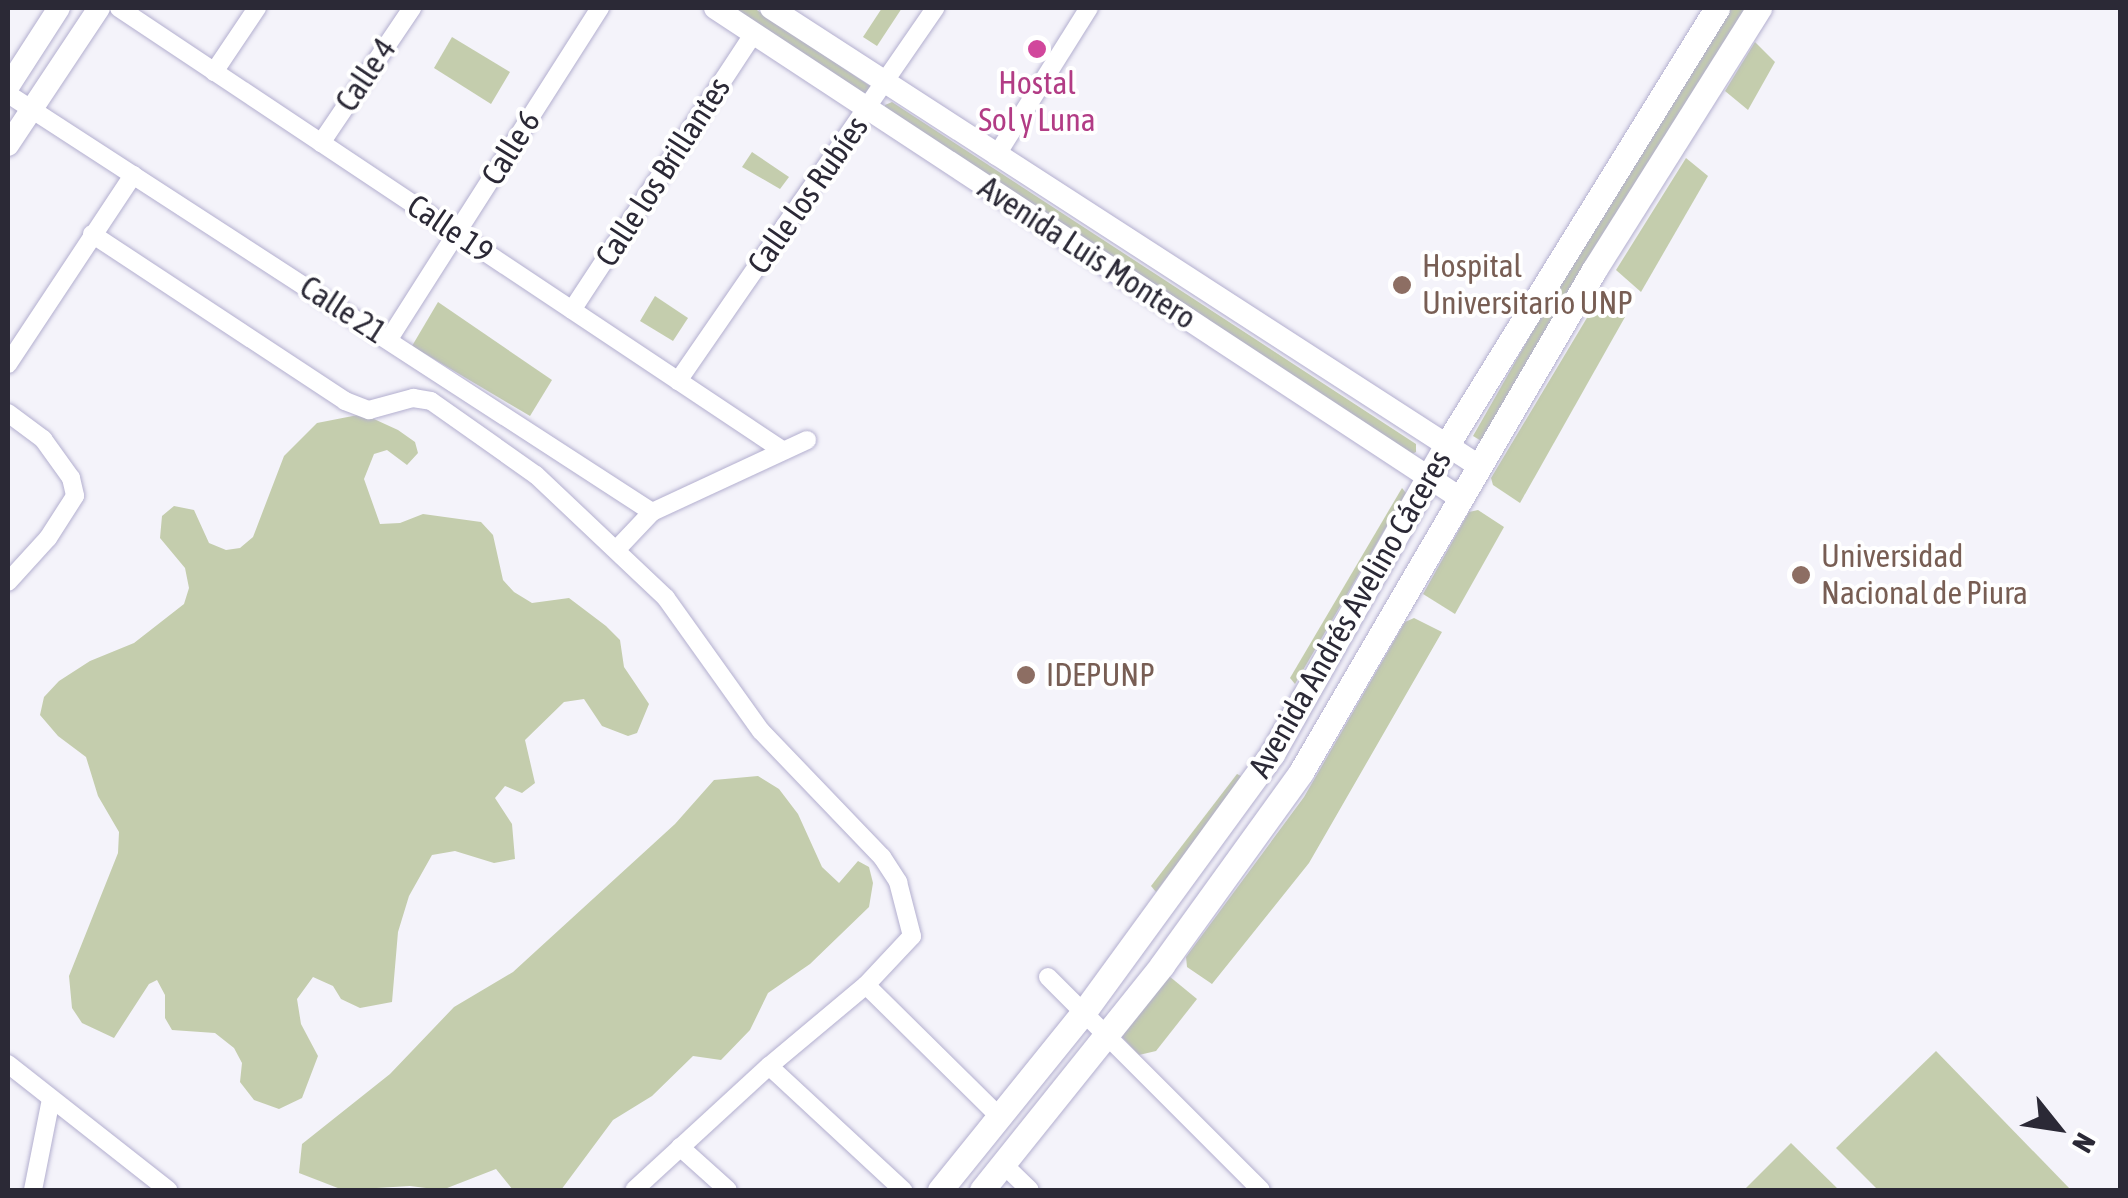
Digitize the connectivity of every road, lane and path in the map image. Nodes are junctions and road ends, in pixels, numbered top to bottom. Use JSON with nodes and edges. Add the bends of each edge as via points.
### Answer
{"nodes":[{"id":1,"x":58,"y":8,"type":"edge"},
{"id":2,"x":99,"y":8,"type":"edge"},
{"id":3,"x":119,"y":8,"type":"edge"},
{"id":4,"x":257,"y":8,"type":"edge"},
{"id":5,"x":412,"y":8,"type":"edge"},
{"id":6,"x":600,"y":8,"type":"edge"},
{"id":7,"x":714,"y":8,"type":"edge"},
{"id":8,"x":771,"y":8,"type":"edge"},
{"id":9,"x":935,"y":8,"type":"edge"},
{"id":10,"x":1089,"y":8,"type":"edge"},
{"id":11,"x":1717,"y":8,"type":"edge"},
{"id":12,"x":1759,"y":8,"type":"edge"},
{"id":13,"x":754,"y":33,"type":"junction"},
{"id":14,"x":214,"y":72,"type":"junction"},
{"id":15,"x":886,"y":83,"type":"junction"},
{"id":16,"x":8,"y":90,"type":"edge"},
{"id":17,"x":868,"y":108,"type":"junction"},
{"id":18,"x":32,"y":110,"type":"junction"},
{"id":19,"x":320,"y":143,"type":"junction"},
{"id":20,"x":8,"y":145,"type":"edge"},
{"id":21,"x":996,"y":156,"type":"junction"},
{"id":22,"x":133,"y":175,"type":"junction"},
{"id":23,"x":456,"y":233,"type":"junction"},
{"id":24,"x":92,"y":234,"type":"junction"},
{"id":25,"x":572,"y":310,"type":"junction"},
{"id":26,"x":389,"y":339,"type":"junction"},
{"id":27,"x":8,"y":364,"type":"edge"},
{"id":28,"x":678,"y":380,"type":"junction"},
{"id":29,"x":8,"y":413,"type":"edge"},
{"id":30,"x":807,"y":440,"type":"dead end"},
{"id":31,"x":1446,"y":446,"type":"junction"},
{"id":32,"x":782,"y":450,"type":"junction"},
{"id":33,"x":1479,"y":466,"type":"junction"},
{"id":34,"x":1428,"y":478,"type":"junction"},
{"id":35,"x":1460,"y":498,"type":"junction"},
{"id":36,"x":652,"y":512,"type":"junction"},
{"id":37,"x":617,"y":549,"type":"junction"},
{"id":38,"x":8,"y":582,"type":"edge"},
{"id":39,"x":1048,"y":977,"type":"dead end"},
{"id":40,"x":866,"y":985,"type":"junction"},
{"id":41,"x":1083,"y":1014,"type":"junction"},
{"id":42,"x":1104,"y":1037,"type":"junction"},
{"id":43,"x":8,"y":1064,"type":"edge"},
{"id":44,"x":769,"y":1066,"type":"junction"},
{"id":45,"x":52,"y":1099,"type":"junction"},
{"id":46,"x":999,"y":1116,"type":"junction"},
{"id":47,"x":680,"y":1147,"type":"junction"},
{"id":48,"x":1003,"y":1164,"type":"junction"},
{"id":49,"x":164,"y":1189,"type":"edge"},
{"id":50,"x":33,"y":1190,"type":"edge"},
{"id":51,"x":634,"y":1190,"type":"edge"},
{"id":52,"x":728,"y":1190,"type":"edge"},
{"id":53,"x":902,"y":1190,"type":"edge"},
{"id":54,"x":940,"y":1190,"type":"edge"},
{"id":55,"x":982,"y":1190,"type":"edge"},
{"id":56,"x":1030,"y":1190,"type":"edge"},
{"id":57,"x":1260,"y":1190,"type":"edge"}],
"edges":[{"from":1,"to":16,"type":"main road"},
{"from":2,"to":18,"type":"main road"},
{"from":3,"to":14,"type":"street","name":"Calle 19"},
{"from":4,"to":14,"type":"street"},
{"from":5,"to":19,"type":"street","name":"Calle 4"},
{"from":6,"to":23,"type":"street","name":"Calle 6"},
{"from":7,"to":13,"type":"main road","name":"Avenida Luis Montero"},
{"from":8,"to":15,"type":"main road","name":"Avenida Luis Montero"},
{"from":9,"to":15,"type":"street","name":"Calle los Rubíes"},
{"from":10,"to":21,"type":"street"},
{"from":11,"to":31,"type":"highway","name":"Avenida Andrés Avelino Cáceres"},
{"from":12,"to":33,"type":"highway","name":"Avenida Andrés Avelino Cáceres"},
{"from":13,"to":17,"type":"main road","name":"Avenida Luis Montero"},
{"from":13,"to":25,"type":"street","name":"Calle los Brillantes"},
{"from":14,"to":19,"type":"street","name":"Calle 19"},
{"from":15,"to":17,"type":"street","name":"Calle los Rubíes"},
{"from":15,"to":21,"type":"main road","name":"Avenida Luis Montero"},
{"from":16,"to":18,"type":"street","name":"Calle 21"},
{"from":17,"to":28,"type":"street","name":"Calle los Rubíes"},
{"from":17,"to":34,"type":"main road","name":"Avenida Luis Montero"},
{"from":18,"to":20,"type":"main road"},
{"from":18,"to":22,"type":"street","name":"Calle 21"},
{"from":19,"to":23,"type":"street","name":"Calle 19"},
{"from":21,"to":31,"type":"main road","name":"Avenida Luis Montero"},
{"from":22,"to":24,"type":"street"},
{"from":22,"to":26,"type":"street","name":"Calle 21"},
{"from":23,"to":25,"type":"street","name":"Calle 19"},
{"from":23,"to":26,"type":"street","name":"Calle 6"},
{"from":24,"to":27,"type":"street"},
{"from":24,"to":37,"type":"street","via":[[345,401],[369,410],[413,398],[438,406],[536,475]]},
{"from":25,"to":28,"type":"street","name":"Calle 19"},
{"from":26,"to":36,"type":"street","name":"Calle 21"},
{"from":28,"to":32,"type":"street","name":"Calle 19"},
{"from":29,"to":38,"type":"street","via":[[42,439],[71,478],[75,496]]},
{"from":30,"to":32,"type":"street"},
{"from":31,"to":33,"type":"main road","name":"Avenida Luis Montero"},
{"from":31,"to":34,"type":"highway","name":"Avenida Andrés Avelino Cáceres"},
{"from":32,"to":36,"type":"street"},
{"from":33,"to":35,"type":"highway","name":"Avenida Andrés Avelino Cáceres"},
{"from":34,"to":35,"type":"main road","name":"Avenida Luis Montero"},
{"from":34,"to":41,"type":"highway","name":"Avenida Andrés Avelino Cáceres","via":[[1272,754]]},
{"from":35,"to":42,"type":"highway","name":"Avenida Andrés Avelino Cáceres","via":[[1302,772]]},
{"from":36,"to":37,"type":"street"},
{"from":37,"to":40,"type":"street","via":[[666,598],[761,731],[898,882],[912,936]]},
{"from":39,"to":41,"type":"street"},
{"from":40,"to":44,"type":"street"},
{"from":40,"to":46,"type":"street"},
{"from":41,"to":42,"type":"street"},
{"from":41,"to":46,"type":"highway","name":"Avenida Andrés Avelino Cáceres"},
{"from":42,"to":48,"type":"highway","name":"Avenida Andrés Avelino Cáceres"},
{"from":42,"to":57,"type":"street"},
{"from":43,"to":45,"type":"street"},
{"from":44,"to":47,"type":"street"},
{"from":44,"to":53,"type":"street"},
{"from":45,"to":49,"type":"street"},
{"from":45,"to":50,"type":"street"},
{"from":46,"to":54,"type":"highway","name":"Avenida Andrés Avelino Cáceres"},
{"from":47,"to":51,"type":"street"},
{"from":47,"to":52,"type":"street"},
{"from":48,"to":55,"type":"highway","name":"Avenida Andrés Avelino Cáceres"},
{"from":48,"to":56,"type":"street"}]}
